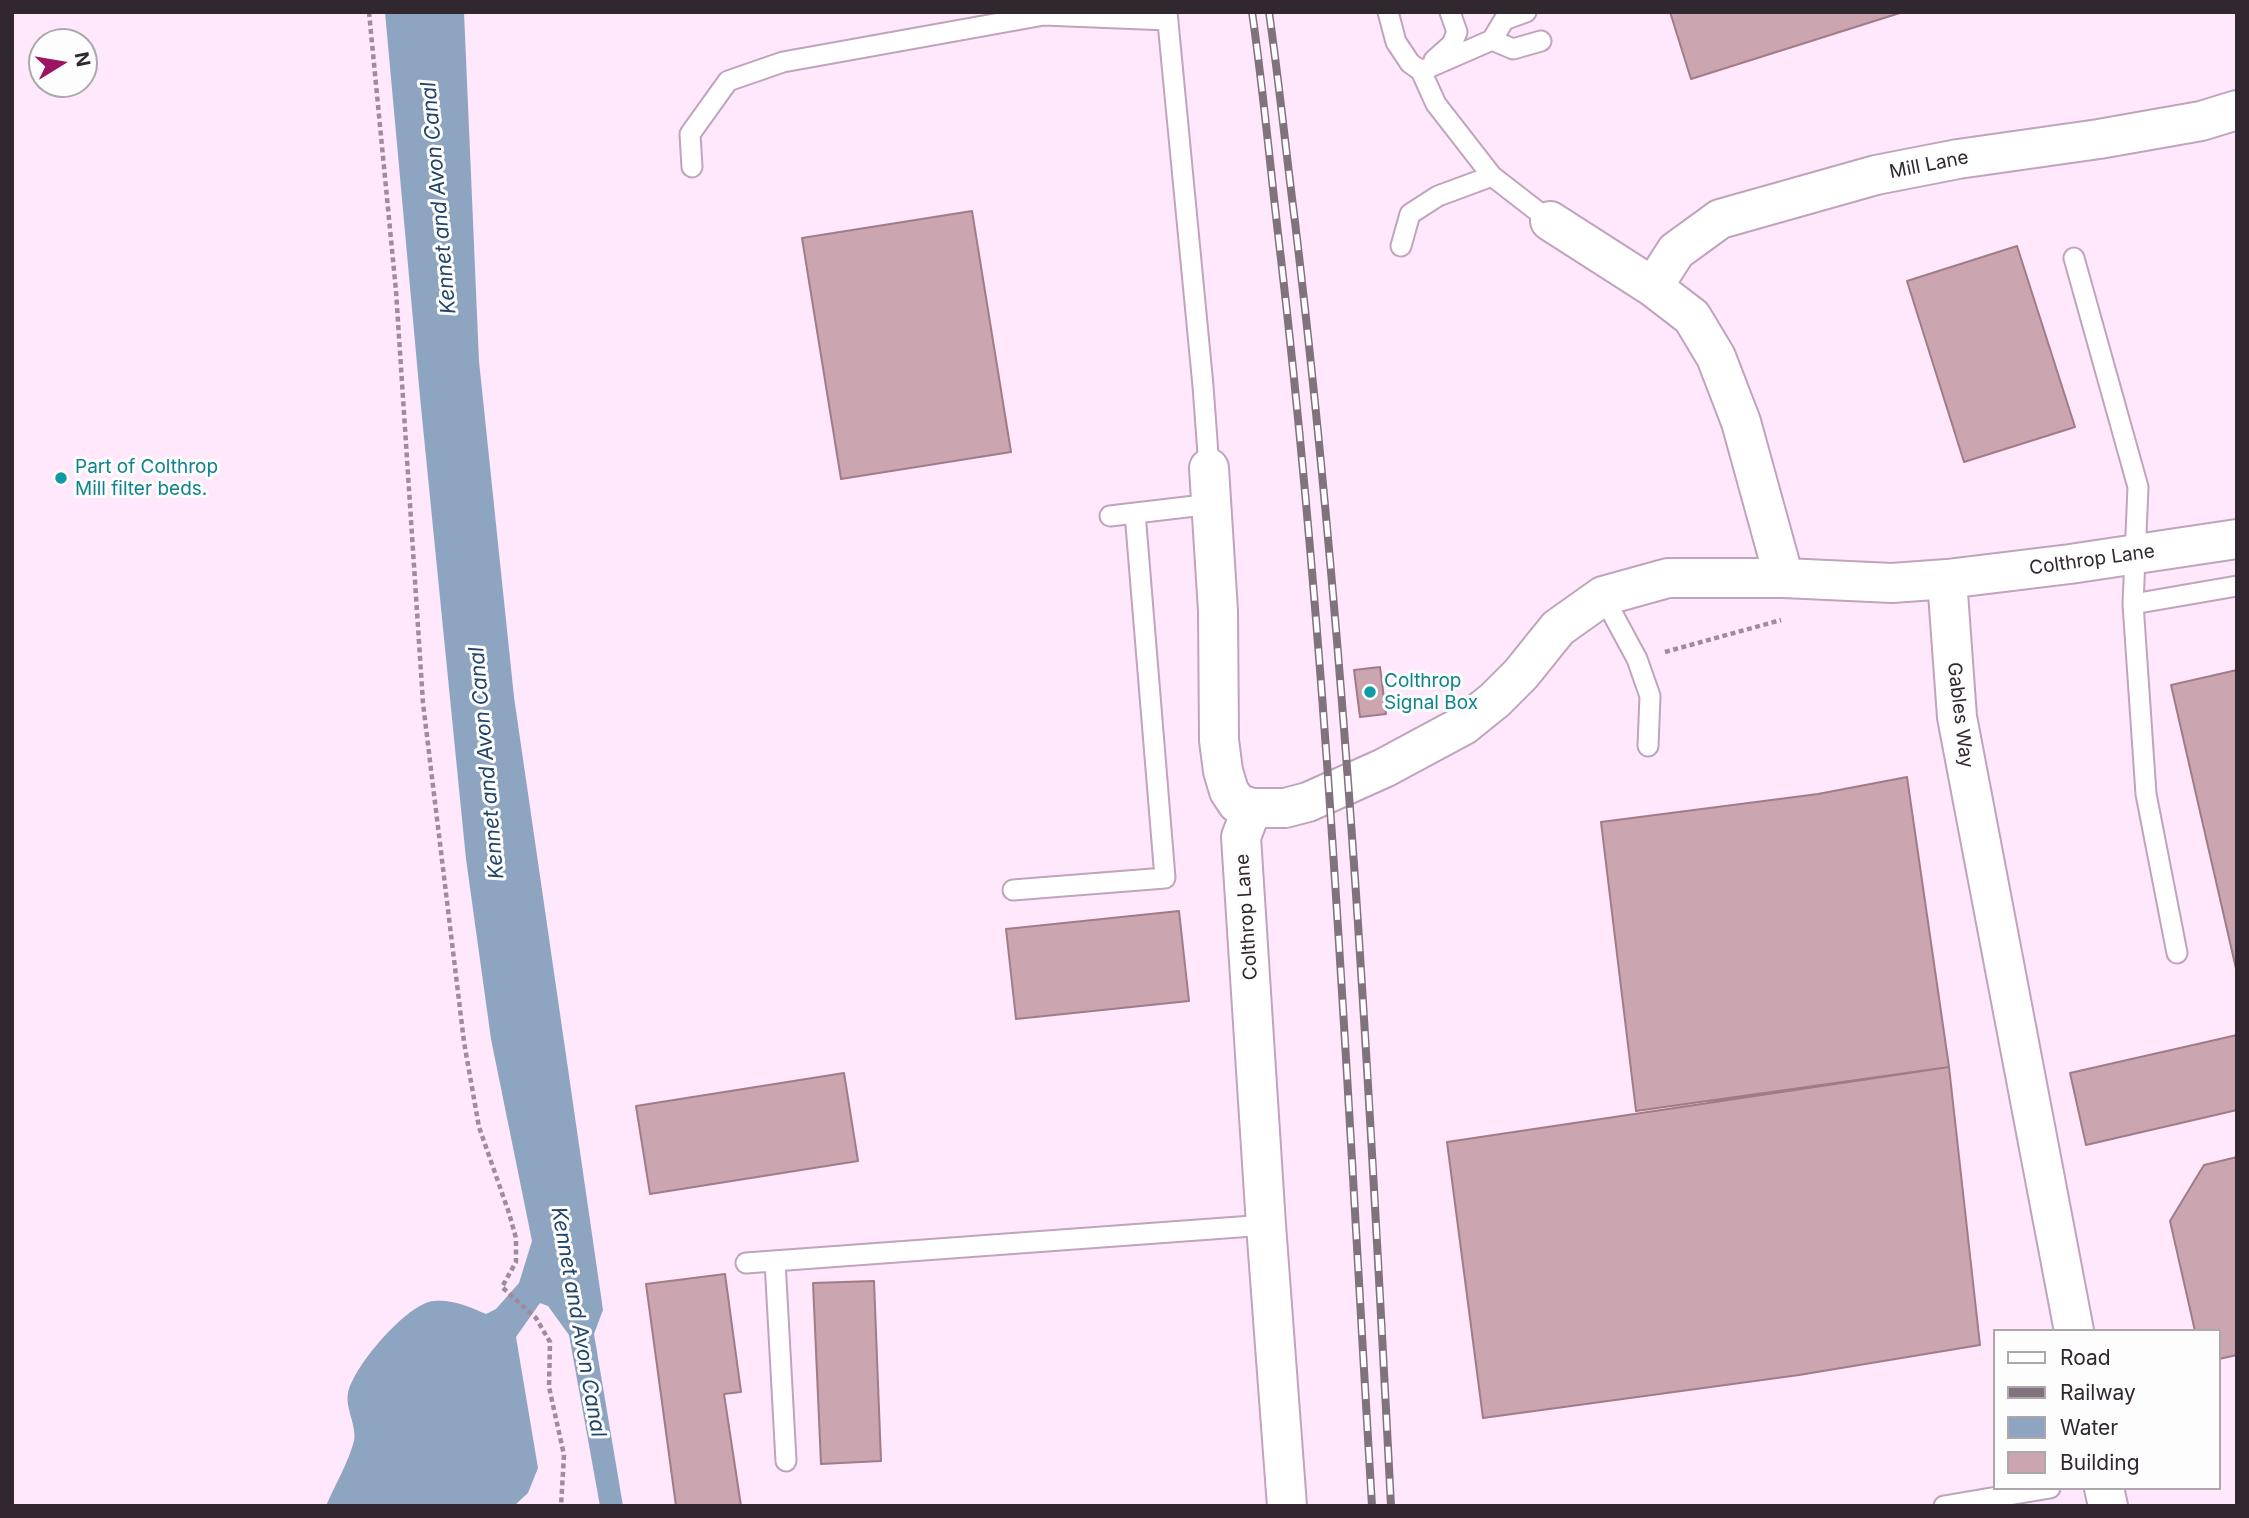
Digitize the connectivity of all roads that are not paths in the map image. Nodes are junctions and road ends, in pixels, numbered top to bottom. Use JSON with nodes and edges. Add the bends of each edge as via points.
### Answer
{"nodes":[{"id":1,"x":1388,"y":12,"type":"edge"},
{"id":2,"x":1450,"y":12,"type":"edge"},
{"id":3,"x":1526,"y":12,"type":"edge"},
{"id":4,"x":1168,"y":16,"type":"edge"},
{"id":5,"x":1492,"y":40,"type":"junction"},
{"id":6,"x":1541,"y":41,"type":"dead end"},
{"id":7,"x":1421,"y":71,"type":"junction"},
{"id":8,"x":2237,"y":110,"type":"edge"},
{"id":9,"x":692,"y":167,"type":"dead end"},
{"id":10,"x":1492,"y":176,"type":"junction"},
{"id":11,"x":1550,"y":221,"type":"joint"},
{"id":12,"x":1401,"y":246,"type":"dead end"},
{"id":13,"x":2074,"y":258,"type":"dead end"},
{"id":14,"x":1653,"y":287,"type":"junction"},
{"id":15,"x":1211,"y":486,"type":"junction"},
{"id":16,"x":1135,"y":513,"type":"junction"},
{"id":17,"x":1110,"y":516,"type":"dead end"},
{"id":18,"x":2237,"y":539,"type":"edge"},
{"id":19,"x":2135,"y":554,"type":"junction"},
{"id":20,"x":1784,"y":578,"type":"junction"},
{"id":21,"x":1947,"y":579,"type":"junction"},
{"id":22,"x":2237,"y":586,"type":"edge"},
{"id":23,"x":1603,"y":596,"type":"junction"},
{"id":24,"x":2133,"y":604,"type":"junction"},
{"id":25,"x":1648,"y":746,"type":"dead end"},
{"id":26,"x":1252,"y":808,"type":"junction"},
{"id":27,"x":1013,"y":890,"type":"dead end"},
{"id":28,"x":2177,"y":953,"type":"dead end"},
{"id":29,"x":1266,"y":1225,"type":"junction"},
{"id":30,"x":775,"y":1261,"type":"junction"},
{"id":31,"x":747,"y":1263,"type":"dead end"},
{"id":32,"x":2074,"y":1329,"type":"edge"},
{"id":33,"x":786,"y":1461,"type":"dead end"},
{"id":34,"x":2038,"y":1490,"type":"edge"},
{"id":35,"x":1287,"y":1506,"type":"edge"},
{"id":36,"x":1944,"y":1506,"type":"edge"}],
"edges":[{"from":1,"to":7,"type":"lane","via":[[1396,42]]},
{"from":2,"to":7,"type":"lane","via":[[1457,32],[1452,44]]},
{"from":3,"to":5,"type":"lane","via":[[1504,20]]},
{"from":4,"to":9,"type":"lane","via":[[1044,15],[783,62],[728,81],[690,134]]},
{"from":4,"to":15,"type":"lane"},
{"from":5,"to":6,"type":"lane","via":[[1514,49]]},
{"from":5,"to":7,"type":"lane"},
{"from":7,"to":10,"type":"lane","via":[[1436,104]]},
{"from":8,"to":14,"type":"street","name":"Mill Lane","via":[[2201,121],[1876,175],[1720,219],[1676,251]]},
{"from":10,"to":11,"type":"lane"},
{"from":10,"to":12,"type":"lane","via":[[1438,196],[1410,214]]},
{"from":11,"to":14,"type":"street"},
{"from":13,"to":19,"type":"lane","via":[[2138,487]]},
{"from":14,"to":20,"type":"street","via":[[1692,317],[1716,358],[1741,422]]},
{"from":15,"to":16,"type":"lane"},
{"from":15,"to":26,"type":"street","via":[[1219,740],[1228,791],[1237,803]]},
{"from":16,"to":17,"type":"lane"},
{"from":16,"to":27,"type":"lane","via":[[1166,878]]},
{"from":18,"to":19,"type":"street","name":"Colthrop Lane"},
{"from":19,"to":21,"type":"street","name":"Colthrop Lane"},
{"from":19,"to":24,"type":"lane"},
{"from":20,"to":21,"type":"street","via":[[1892,583]]},
{"from":20,"to":23,"type":"street","via":[[1668,578]]},
{"from":21,"to":32,"type":"street","name":"Gables Way","via":[[1957,717]]},
{"from":22,"to":24,"type":"lane"},
{"from":23,"to":25,"type":"lane","via":[[1637,660],[1650,696]]},
{"from":23,"to":26,"type":"street","via":[[1558,628],[1521,674],[1464,725],[1308,802],[1285,808]]},
{"from":24,"to":28,"type":"lane","via":[[2146,794]]},
{"from":26,"to":29,"type":"street","name":"Colthrop Lane","via":[[1241,837]]},
{"from":29,"to":30,"type":"lane"},
{"from":29,"to":35,"type":"street","name":"Colthrop Lane"},
{"from":30,"to":31,"type":"lane"},
{"from":30,"to":33,"type":"lane"},
{"from":34,"to":36,"type":"lane"}]}
